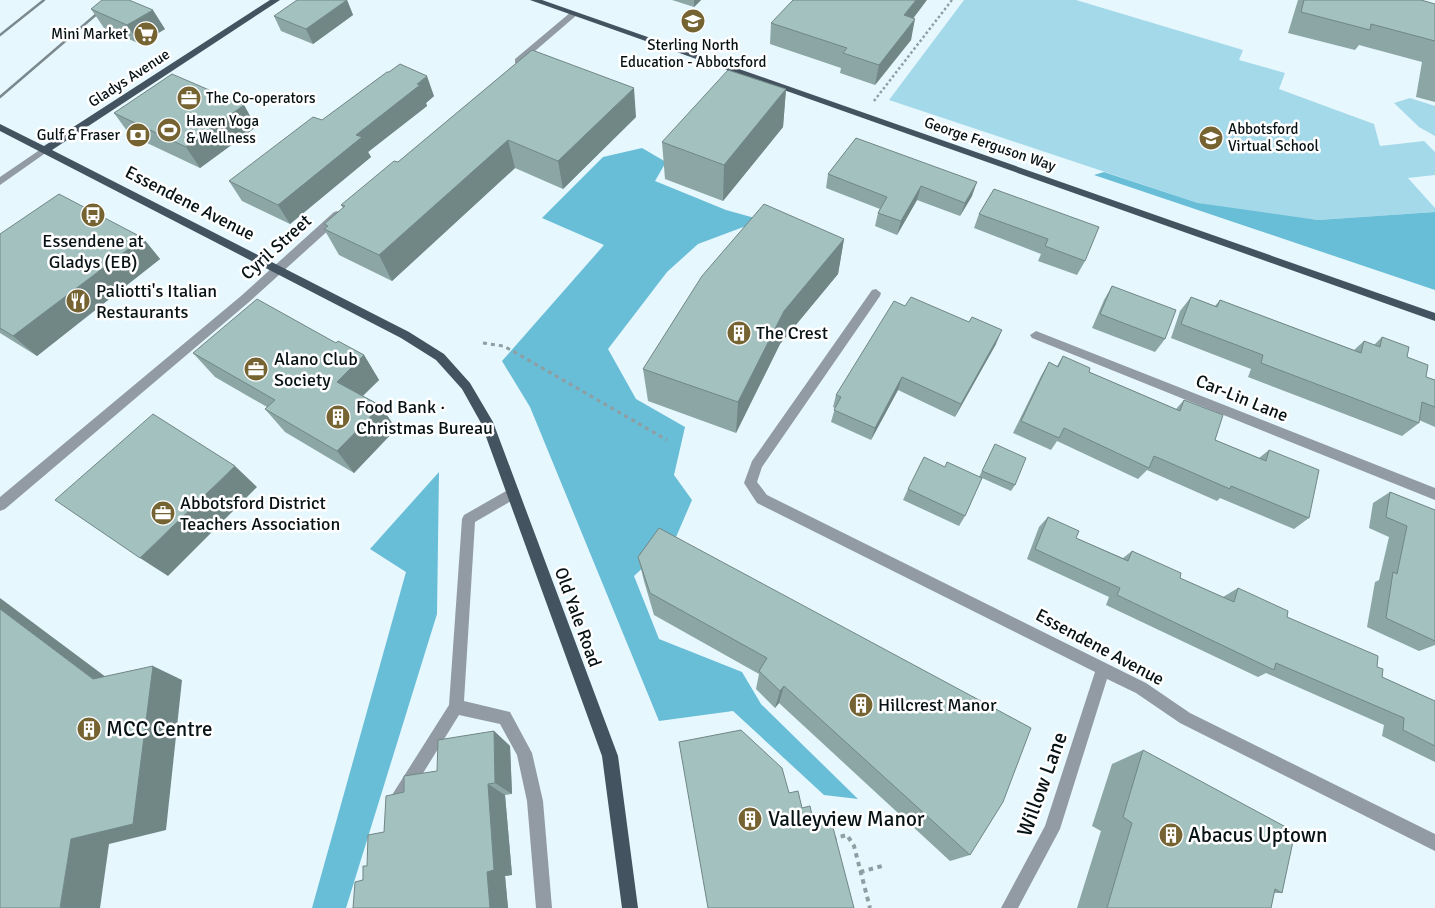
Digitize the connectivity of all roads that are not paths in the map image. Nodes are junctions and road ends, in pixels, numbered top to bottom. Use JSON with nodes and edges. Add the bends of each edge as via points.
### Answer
{"nodes":[{"id":1,"x":276,"y":0,"type":"edge"},
{"id":2,"x":534,"y":0,"type":"edge"},
{"id":3,"x":574,"y":14,"type":"junction"},
{"id":4,"x":509,"y":69,"type":"edge"},
{"id":5,"x":0,"y":127,"type":"edge"},
{"id":6,"x":44,"y":150,"type":"junction"},
{"id":7,"x":0,"y":182,"type":"edge"},
{"id":8,"x":346,"y":208,"type":"edge"},
{"id":9,"x":278,"y":271,"type":"junction"},
{"id":10,"x":876,"y":293,"type":"dead end"},
{"id":11,"x":1435,"y":317,"type":"edge"},
{"id":12,"x":1036,"y":336,"type":"dead end"},
{"id":13,"x":440,"y":357,"type":"joint"},
{"id":14,"x":512,"y":492,"type":"junction"},
{"id":15,"x":1435,"y":494,"type":"edge"},
{"id":16,"x":0,"y":505,"type":"edge"},
{"id":17,"x":1103,"y":669,"type":"junction"},
{"id":18,"x":456,"y":707,"type":"junction"},
{"id":19,"x":389,"y":812,"type":"edge"},
{"id":20,"x":1435,"y":843,"type":"edge"},
{"id":21,"x":544,"y":908,"type":"edge"},
{"id":22,"x":630,"y":908,"type":"edge"},
{"id":23,"x":1008,"y":908,"type":"edge"}],
"edges":[{"from":1,"to":6,"type":"main road","name":"Gladys Avenue"},
{"from":2,"to":3,"type":"main road","name":"George Ferguson Way"},
{"from":3,"to":4,"type":"street"},
{"from":3,"to":11,"type":"main road","name":"George Ferguson Way"},
{"from":5,"to":6,"type":"main road","name":"Essendene Avenue"},
{"from":6,"to":7,"type":"street","name":"Gladys Avenue"},
{"from":6,"to":9,"type":"main road","name":"Essendene Avenue"},
{"from":8,"to":9,"type":"street","name":"Cyril Street"},
{"from":9,"to":13,"type":"main road","name":"Essendene Avenue","via":[[405,335]]},
{"from":9,"to":16,"type":"street","name":"Cyril Street"},
{"from":10,"to":17,"type":"street","name":"Essendene Avenue","via":[[756,465],[750,483],[762,499]]},
{"from":12,"to":15,"type":"street","name":"Car-Lin Lane"},
{"from":13,"to":14,"type":"main road","name":"Old Yale Road","via":[[466,386],[487,422]]},
{"from":14,"to":18,"type":"street","via":[[469,518]]},
{"from":14,"to":22,"type":"main road","name":"Old Yale Road","via":[[610,756]]},
{"from":17,"to":20,"type":"street","name":"Essendene Avenue","via":[[1141,688],[1185,718]]},
{"from":17,"to":23,"type":"street","name":"Willow Lane","via":[[1052,829]]},
{"from":18,"to":19,"type":"street"},
{"from":18,"to":21,"type":"street","via":[[504,717],[524,752],[536,801]]}]}
